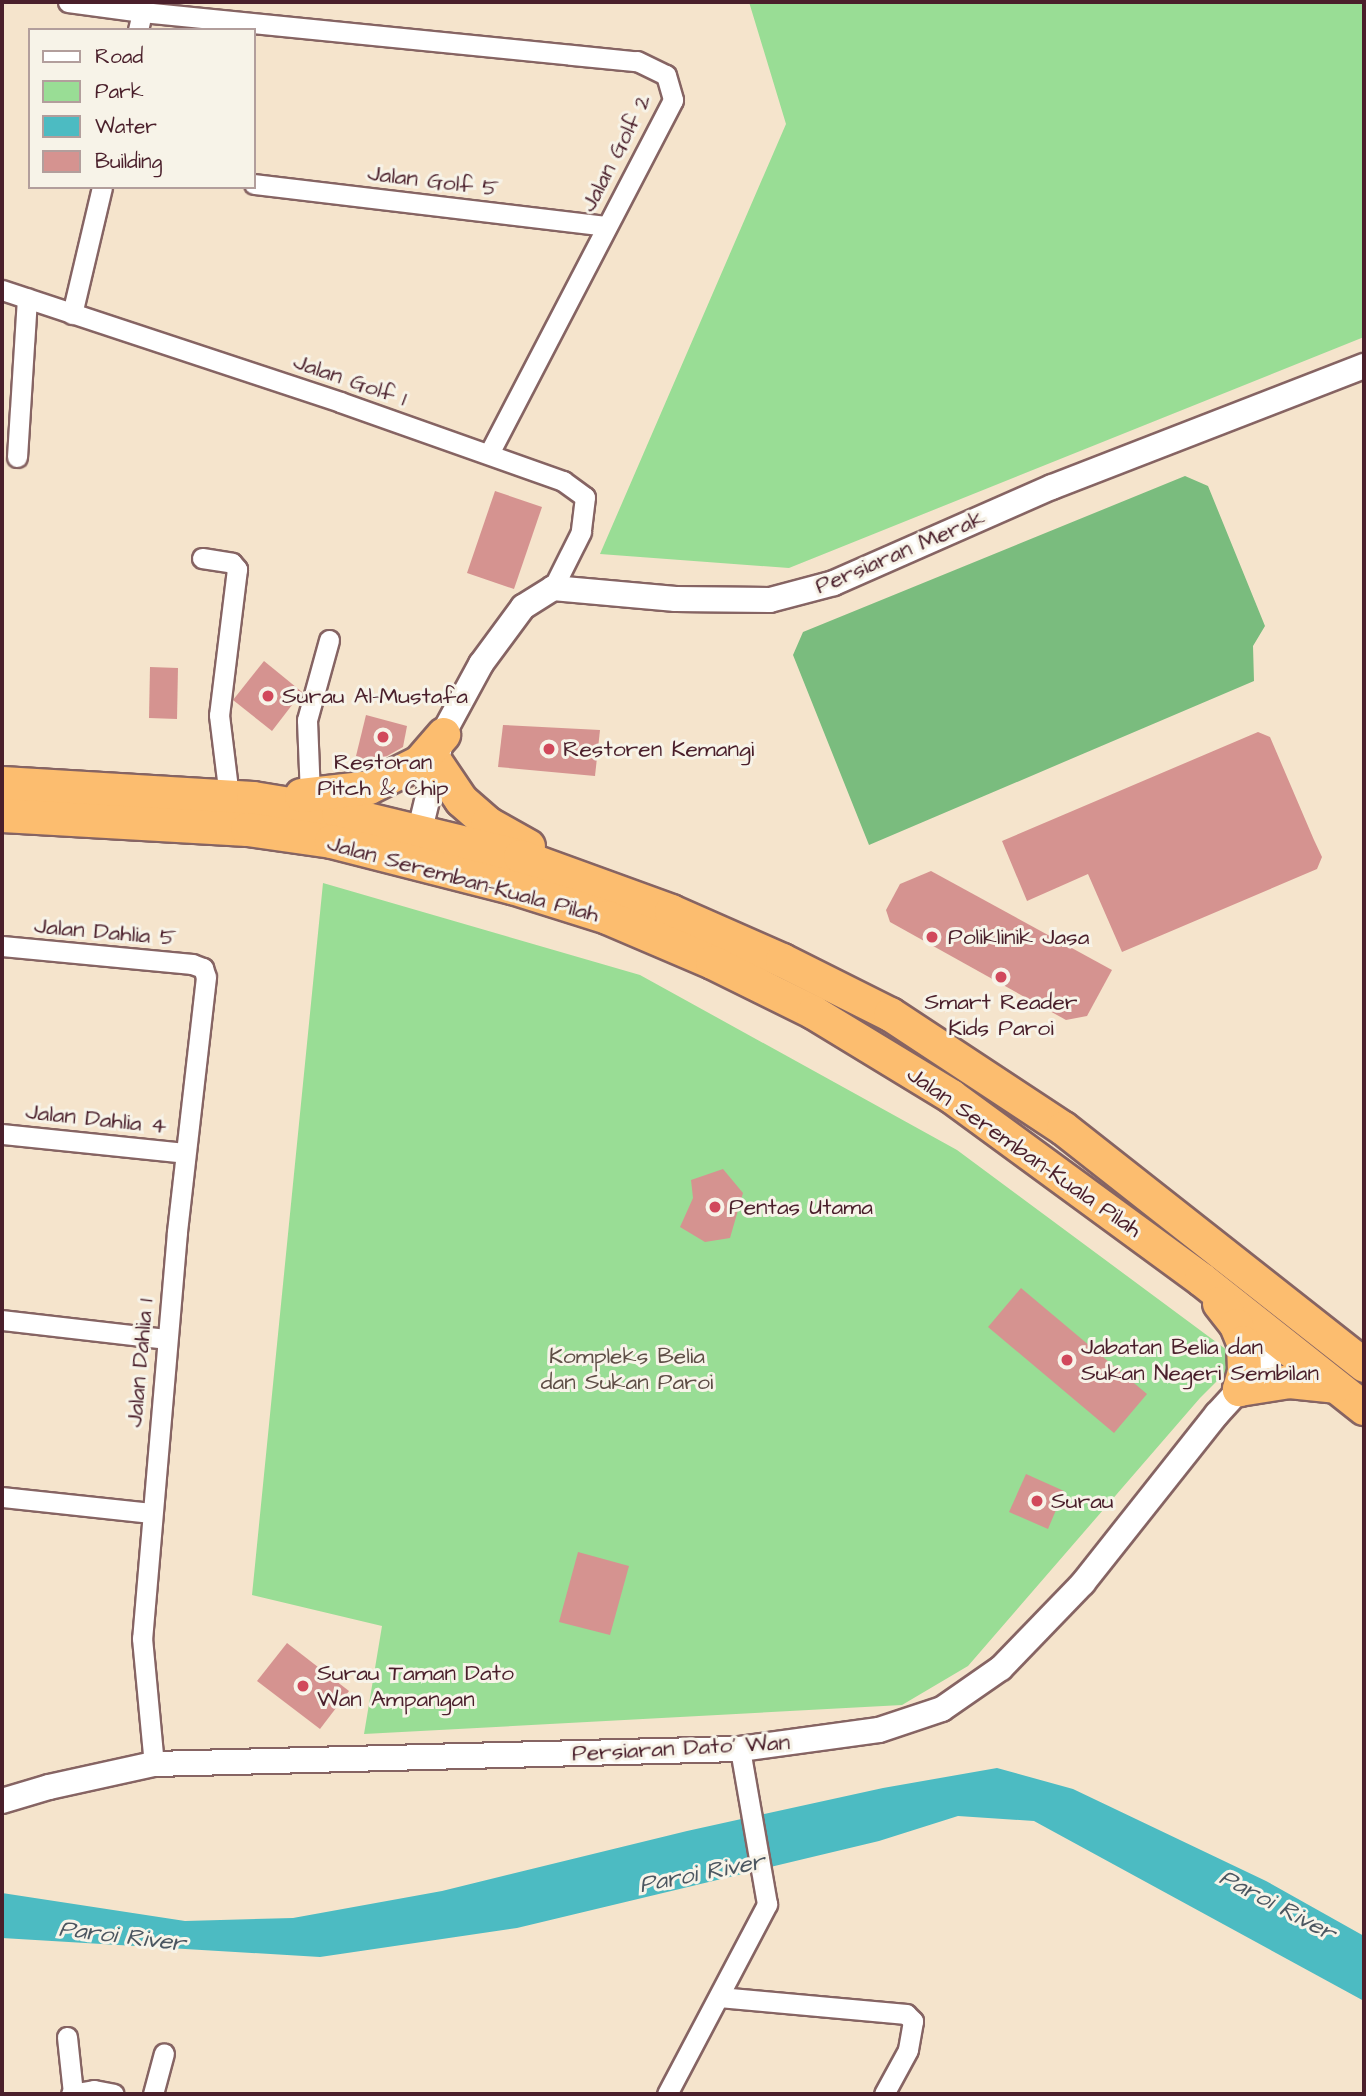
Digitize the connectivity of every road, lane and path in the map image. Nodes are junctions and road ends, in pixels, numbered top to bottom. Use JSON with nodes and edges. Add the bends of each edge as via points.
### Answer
{"nodes":[{"id":1,"x":68,"y":2,"type":"edge"},
{"id":2,"x":140,"y":21,"type":"edge"},
{"id":3,"x":227,"y":28,"type":"edge"},
{"id":4,"x":256,"y":30,"type":"edge"},
{"id":5,"x":256,"y":184,"type":"edge"},
{"id":6,"x":102,"y":189,"type":"edge"},
{"id":7,"x":607,"y":226,"type":"junction"},
{"id":8,"x":2,"y":290,"type":"edge"},
{"id":9,"x":27,"y":298,"type":"junction"},
{"id":10,"x":72,"y":314,"type":"junction"},
{"id":11,"x":1364,"y":366,"type":"edge"},
{"id":12,"x":489,"y":453,"type":"junction"},
{"id":13,"x":17,"y":457,"type":"dead end"},
{"id":14,"x":202,"y":558,"type":"dead end"},
{"id":15,"x":553,"y":588,"type":"junction"},
{"id":16,"x":329,"y":640,"type":"dead end"},
{"id":17,"x":439,"y":747,"type":"junction"},
{"id":18,"x":2,"y":783,"type":"edge"},
{"id":19,"x":70,"y":787,"type":"junction"},
{"id":20,"x":310,"y":795,"type":"junction"},
{"id":21,"x":241,"y":797,"type":"junction"},
{"id":22,"x":2,"y":815,"type":"edge"},
{"id":23,"x":166,"y":824,"type":"junction"},
{"id":24,"x":415,"y":847,"type":"junction"},
{"id":25,"x":650,"y":903,"type":"junction"},
{"id":26,"x":2,"y":946,"type":"edge"},
{"id":27,"x":203,"y":968,"type":"joint"},
{"id":28,"x":2,"y":1134,"type":"edge"},
{"id":29,"x":185,"y":1153,"type":"junction"},
{"id":30,"x":1201,"y":1279,"type":"junction"},
{"id":31,"x":1273,"y":1294,"type":"junction"},
{"id":32,"x":2,"y":1320,"type":"edge"},
{"id":33,"x":167,"y":1339,"type":"junction"},
{"id":34,"x":1282,"y":1343,"type":"junction"},
{"id":35,"x":1364,"y":1365,"type":"edge"},
{"id":36,"x":1336,"y":1386,"type":"junction"},
{"id":37,"x":1239,"y":1389,"type":"junction"},
{"id":38,"x":1364,"y":1408,"type":"edge"},
{"id":39,"x":2,"y":1497,"type":"edge"},
{"id":40,"x":151,"y":1513,"type":"junction"},
{"id":41,"x":740,"y":1749,"type":"junction"},
{"id":42,"x":154,"y":1764,"type":"junction"},
{"id":43,"x":2,"y":1801,"type":"edge"},
{"id":44,"x":719,"y":1997,"type":"junction"},
{"id":45,"x":67,"y":2037,"type":"dead end"},
{"id":46,"x":164,"y":2053,"type":"dead end"},
{"id":47,"x":72,"y":2094,"type":"edge"},
{"id":48,"x":114,"y":2094,"type":"edge"},
{"id":49,"x":153,"y":2094,"type":"edge"},
{"id":50,"x":667,"y":2094,"type":"edge"},
{"id":51,"x":884,"y":2094,"type":"edge"}],
"edges":[{"from":1,"to":2,"type":"street","name":"Jalan Golf 2"},
{"from":2,"to":3,"type":"street","name":"Jalan Golf 2"},
{"from":4,"to":7,"type":"street","name":"Jalan Golf 2","via":[[638,61],[666,75],[673,100]]},
{"from":5,"to":7,"type":"street","name":"Jalan Golf 5"},
{"from":6,"to":10,"type":"street"},
{"from":7,"to":12,"type":"street","name":"Jalan Golf 2"},
{"from":8,"to":9,"type":"street","name":"Jalan Golf 1"},
{"from":9,"to":10,"type":"street","name":"Jalan Golf 1"},
{"from":9,"to":13,"type":"street"},
{"from":10,"to":12,"type":"street","name":"Jalan Golf 1"},
{"from":11,"to":15,"type":"street","name":"Persiaran Merak","via":[[1052,487],[834,583],[770,600],[676,599]]},
{"from":12,"to":15,"type":"street","name":"Jalan Golf 1","via":[[563,481],[585,497],[581,532]]},
{"from":14,"to":21,"type":"street","via":[[232,563],[237,569],[219,715]]},
{"from":15,"to":17,"type":"street","via":[[523,607],[481,664]]},
{"from":16,"to":20,"type":"street","via":[[309,710]]},
{"from":17,"to":20,"type":"highway","via":[[369,787]]},
{"from":17,"to":24,"type":"street"},
{"from":17,"to":25,"type":"highway","via":[[461,800],[487,823],[550,858]]},
{"from":18,"to":19,"type":"highway","name":"Jalan Seremban-Kuala Pilah"},
{"from":19,"to":21,"type":"highway","name":"Jalan Seremban-Kuala Pilah"},
{"from":19,"to":23,"type":"highway","via":[[89,801],[163,808],[168,814]]},
{"from":20,"to":21,"type":"highway"},
{"from":21,"to":24,"type":"highway","name":"Jalan Seremban-Kuala Pilah","via":[[338,812]]},
{"from":22,"to":23,"type":"highway","name":"Jalan Seremban-Kuala Pilah"},
{"from":23,"to":24,"type":"highway","name":"Jalan Seremban-Kuala Pilah"},
{"from":24,"to":25,"type":"highway","name":"Jalan Seremban-Kuala Pilah","via":[[520,856]]},
{"from":24,"to":30,"type":"highway","name":"Jalan Seremban-Kuala Pilah","via":[[512,887],[607,917],[813,1012],[951,1096]]},
{"from":25,"to":31,"type":"highway","name":"Jalan Seremban-Kuala Pilah","via":[[782,960],[890,1014],[1063,1128]]},
{"from":26,"to":27,"type":"street","name":"Jalan Dahlia 5"},
{"from":27,"to":29,"type":"street","name":"Jalan Dahlia 1","via":[[206,977]]},
{"from":28,"to":29,"type":"street","name":"Jalan Dahlia 4"},
{"from":29,"to":33,"type":"street","name":"Jalan Dahlia 1"},
{"from":30,"to":34,"type":"highway","name":"Jalan Seremban-Kuala Pilah"},
{"from":30,"to":37,"type":"highway","via":[[1236,1325],[1243,1342]]},
{"from":31,"to":34,"type":"highway","via":[[1287,1326]]},
{"from":31,"to":35,"type":"highway","name":"Jalan Seremban-Kuala Pilah"},
{"from":32,"to":33,"type":"street"},
{"from":33,"to":40,"type":"street","name":"Jalan Dahlia 1"},
{"from":34,"to":36,"type":"highway","name":"Jalan Seremban-Kuala Pilah"},
{"from":34,"to":37,"type":"street","name":"Persiaran Dato' Wan"},
{"from":36,"to":37,"type":"highway","via":[[1289,1381]]},
{"from":36,"to":38,"type":"highway","name":"Jalan Seremban-Kuala Pilah"},
{"from":37,"to":41,"type":"street","name":"Persiaran Dato' Wan","via":[[1083,1583],[1001,1668],[942,1709],[880,1730]]},
{"from":39,"to":40,"type":"street"},
{"from":40,"to":42,"type":"street","name":"Jalan Dahlia 1","via":[[142,1638]]},
{"from":41,"to":42,"type":"street","name":"Persiaran Dato' Wan"},
{"from":41,"to":44,"type":"street","via":[[767,1904]]},
{"from":42,"to":43,"type":"street","name":"Persiaran Dato' Wan"},
{"from":44,"to":50,"type":"street"},
{"from":44,"to":51,"type":"street","via":[[906,2014],[913,2021],[908,2050]]},
{"from":45,"to":47,"type":"street"},
{"from":46,"to":49,"type":"street"},
{"from":47,"to":48,"type":"street","via":[[94,2090]]}]}
